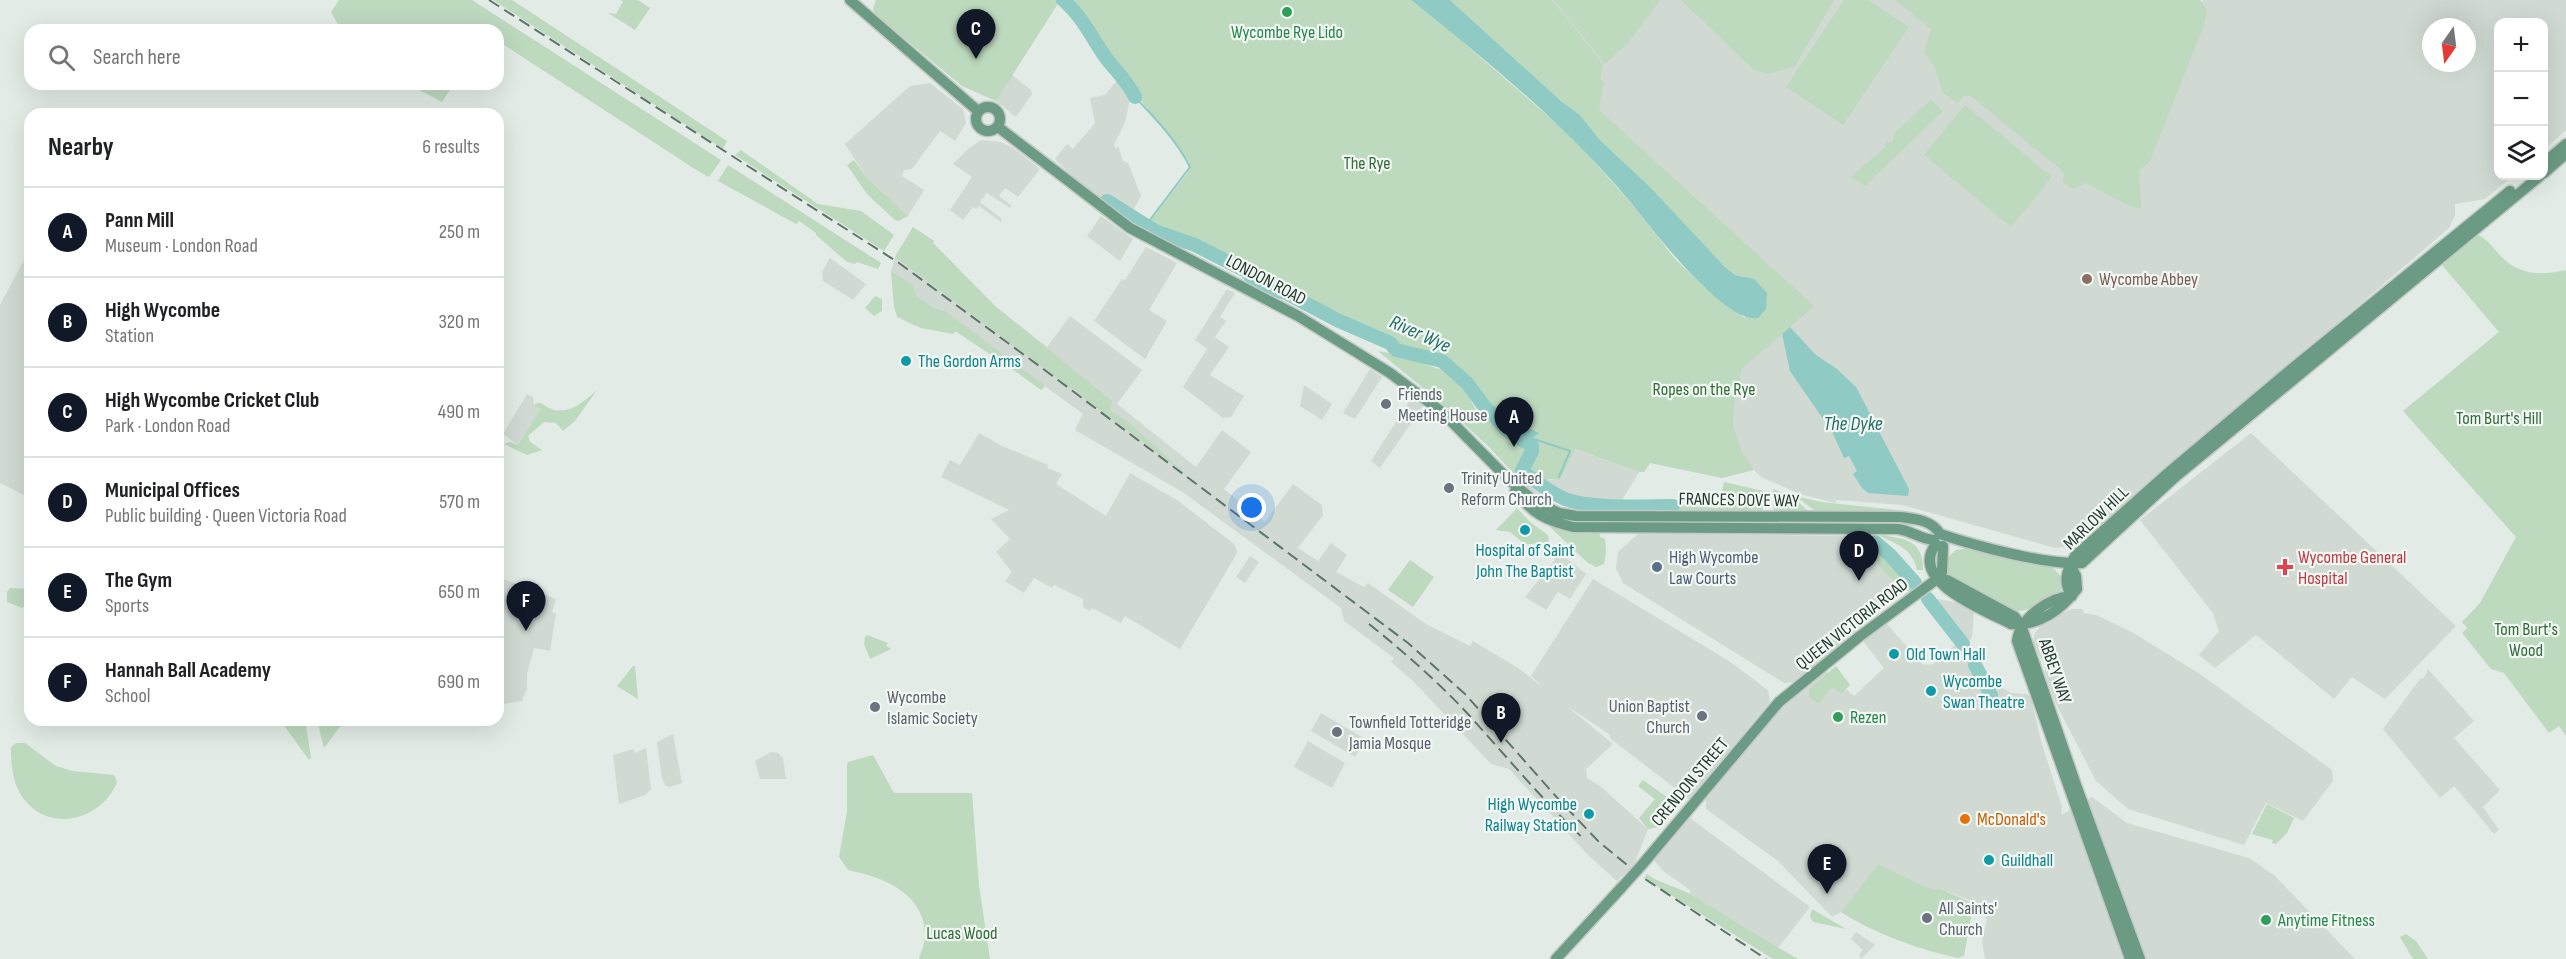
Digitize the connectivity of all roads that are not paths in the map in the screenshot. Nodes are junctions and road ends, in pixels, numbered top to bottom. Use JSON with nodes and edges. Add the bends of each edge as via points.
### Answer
{"nodes":[{"id":1,"x":850,"y":0,"type":"edge"},
{"id":2,"x":978,"y":111,"type":"junction"},
{"id":3,"x":998,"y":127,"type":"junction"},
{"id":4,"x":2566,"y":144,"type":"edge"},
{"id":5,"x":2566,"y":154,"type":"edge"},
{"id":6,"x":2548,"y":160,"type":"edge"},
{"id":7,"x":2548,"y":169,"type":"edge"},
{"id":8,"x":2524,"y":180,"type":"edge"},
{"id":9,"x":2535,"y":180,"type":"edge"},
{"id":10,"x":1534,"y":506,"type":"joint"},
{"id":11,"x":1626,"y":522,"type":"junction"},
{"id":12,"x":1941,"y":541,"type":"junction"},
{"id":13,"x":2070,"y":564,"type":"junction"},
{"id":14,"x":1937,"y":579,"type":"junction"},
{"id":15,"x":2021,"y":626,"type":"junction"},
{"id":16,"x":1789,"y":696,"type":"joint"},
{"id":17,"x":2072,"y":786,"type":"junction"},
{"id":18,"x":1556,"y":959,"type":"edge"},
{"id":19,"x":2130,"y":959,"type":"edge"},
{"id":20,"x":2140,"y":959,"type":"edge"}],
"edges":[{"from":1,"to":2,"type":"main road","name":"LONDON ROAD"},
{"from":2,"to":3,"type":"main road","name":"LONDON ROAD","via":[[984,107],[994,109],[1000,118]]},
{"from":2,"to":3,"type":"main road","name":"LONDON ROAD","via":[[975,119],[980,129],[991,131]]},
{"from":3,"to":10,"type":"main road","name":"LONDON ROAD","via":[[1130,228],[1298,316],[1390,373],[1442,412]]},
{"from":4,"to":6,"type":"main road"},
{"from":5,"to":7,"type":"main road","name":"MARLOW HILL"},
{"from":8,"to":13,"type":"main road","name":"MARLOW HILL","via":[[2169,471]]},
{"from":9,"to":13,"type":"main road","name":"MARLOW HILL","via":[[2182,472],[2082,563]]},
{"from":10,"to":11,"type":"main road","name":"FRANCES DOVE WAY"},
{"from":11,"to":12,"type":"main road","name":"FRANCES DOVE WAY","via":[[1898,528],[1926,540]]},
{"from":11,"to":12,"type":"main road","name":"FRANCES DOVE WAY","via":[[1901,517],[1936,527]]},
{"from":12,"to":13,"type":"main road"},
{"from":12,"to":14,"type":"main road","via":[[1931,551],[1931,573]]},
{"from":13,"to":15,"type":"main road","via":[[2077,589],[2066,604]]},
{"from":14,"to":15,"type":"main road","via":[[1942,588]]},
{"from":14,"to":16,"type":"main road","name":"QUEEN VICTORIA ROAD","via":[[1860,636]]},
{"from":15,"to":17,"type":"main road","name":"ABBEY WAY"},
{"from":16,"to":18,"type":"main road","name":"CRENDON STREET","bridge":true,"via":[[1777,705],[1641,866]]},
{"from":17,"to":19,"type":"main road","name":"ABBEY WAY"},
{"from":17,"to":20,"type":"main road","name":"ABBEY WAY"}]}
